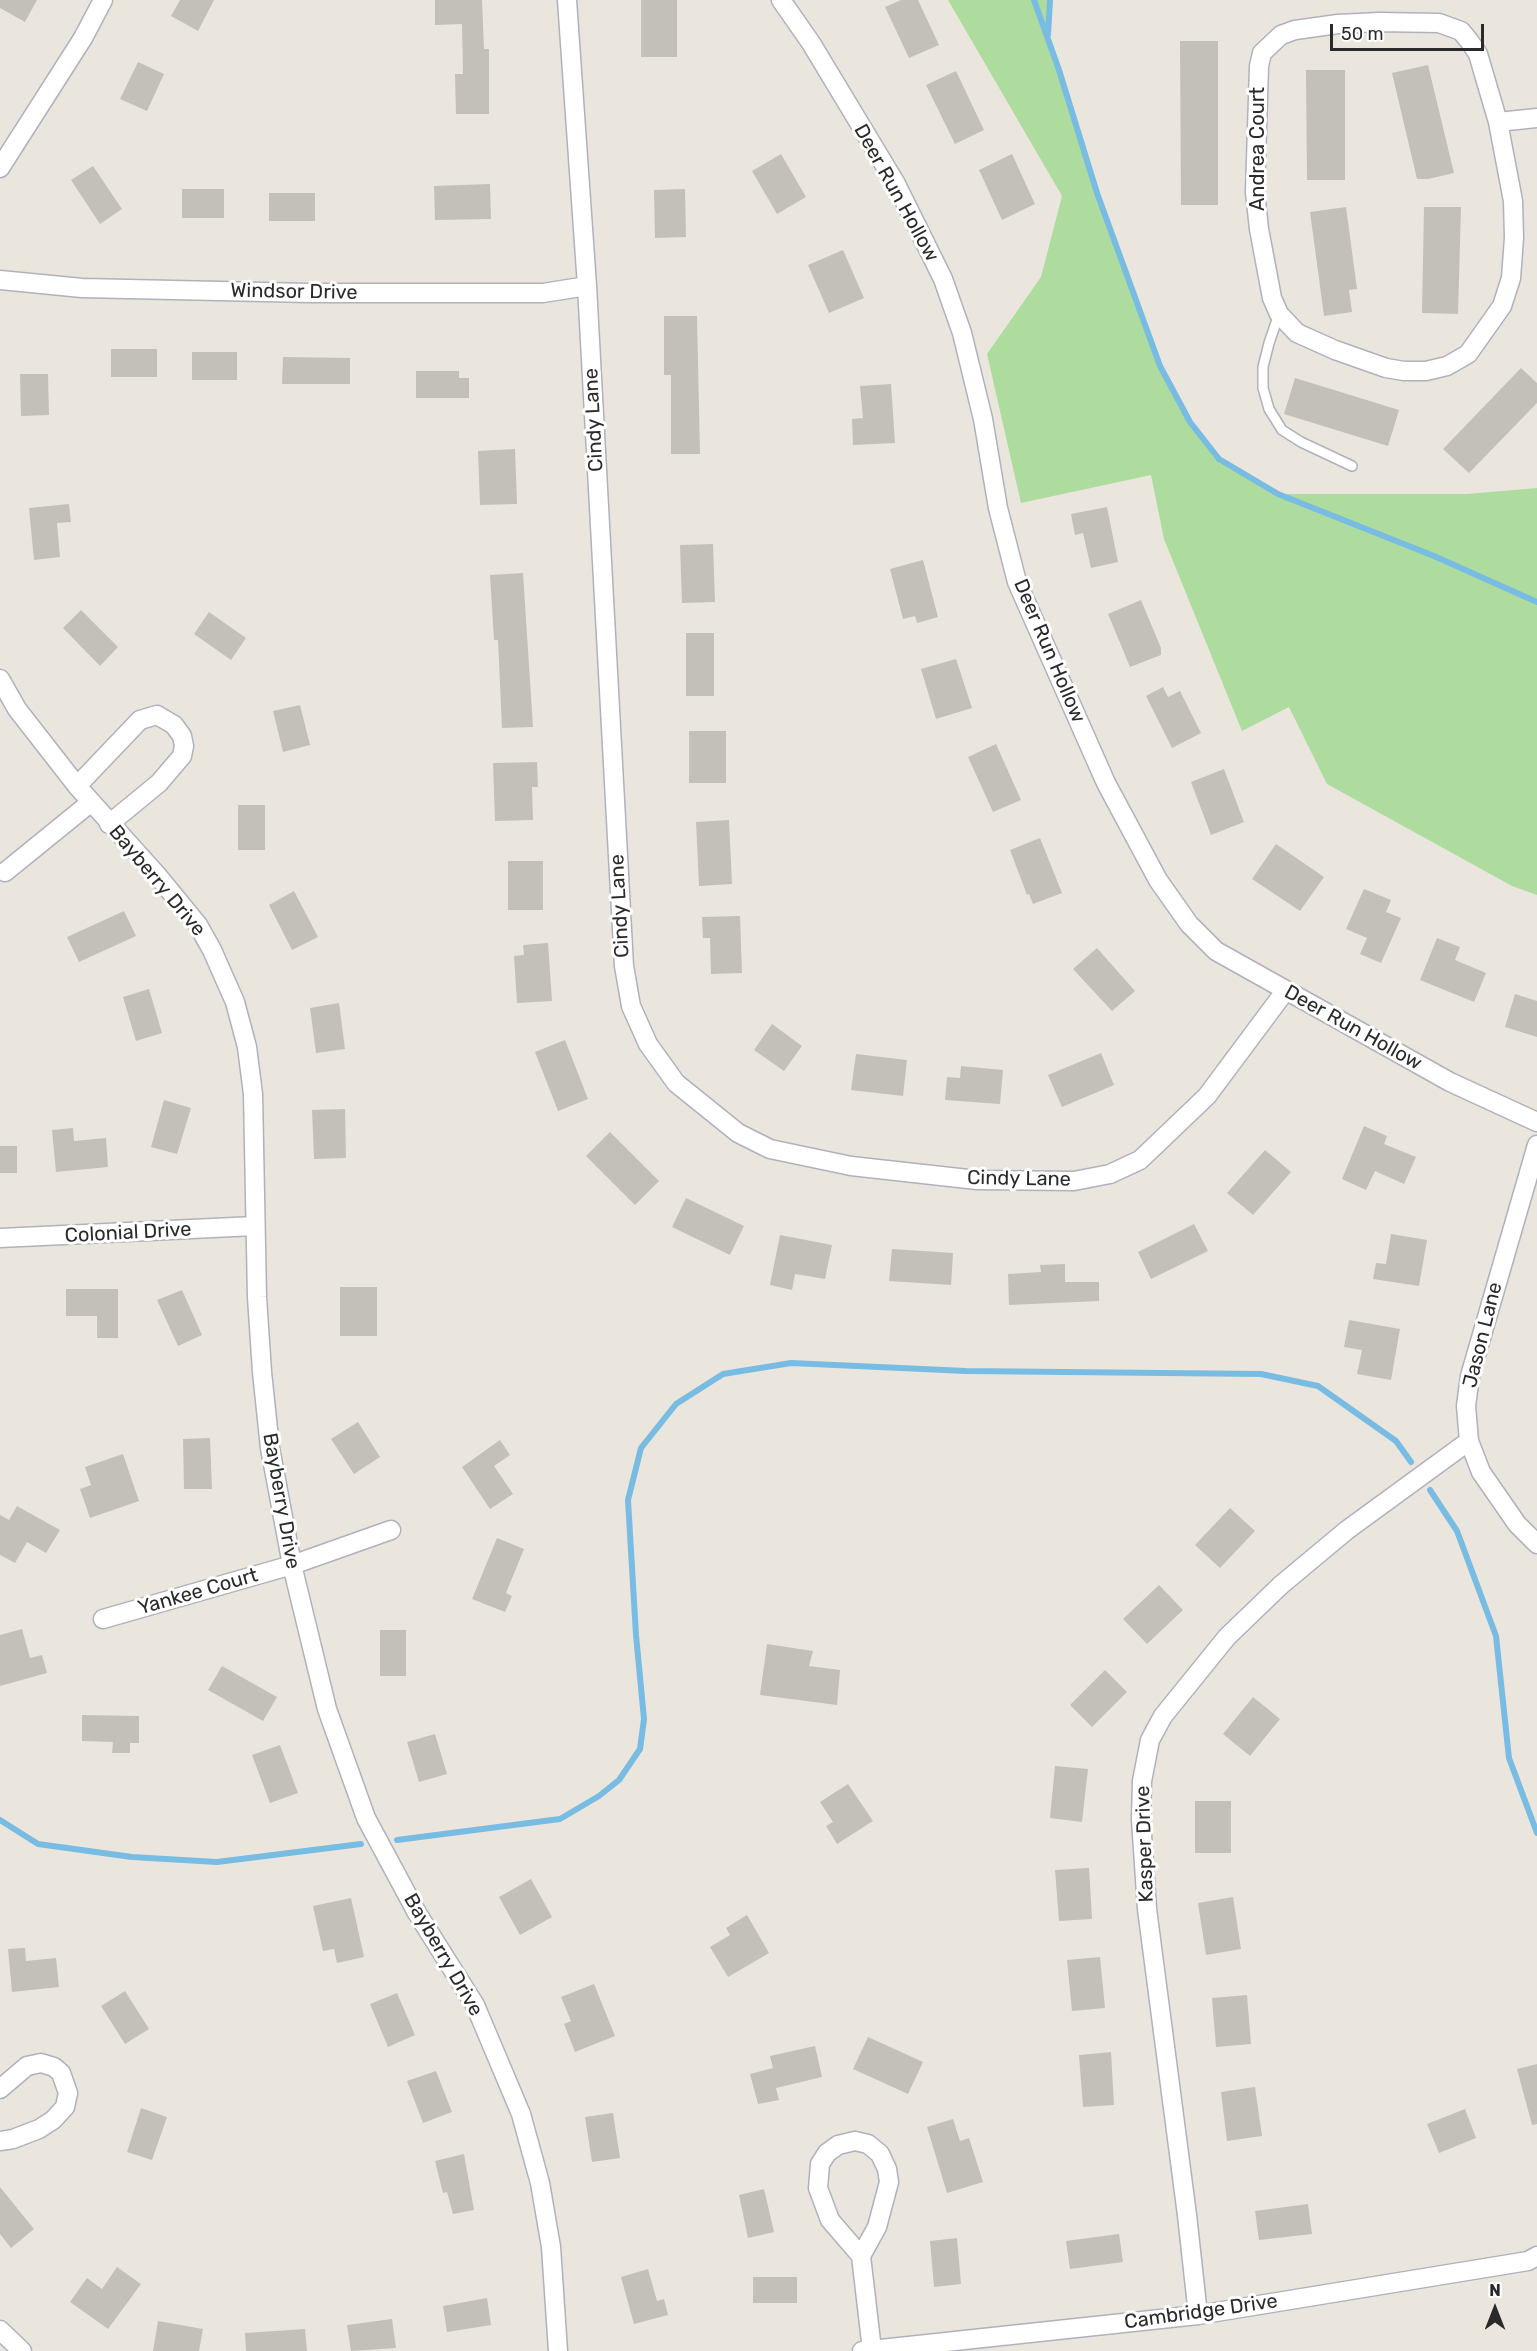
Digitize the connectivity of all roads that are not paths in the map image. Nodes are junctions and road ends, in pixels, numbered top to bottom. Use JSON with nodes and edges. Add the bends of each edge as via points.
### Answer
{"nodes":[{"id":1,"x":103,"y":0,"type":"edge"},
{"id":2,"x":567,"y":0,"type":"edge"},
{"id":3,"x":782,"y":0,"type":"edge"},
{"id":4,"x":1537,"y":118,"type":"edge"},
{"id":5,"x":1498,"y":122,"type":"junction"},
{"id":6,"x":0,"y":168,"type":"edge"},
{"id":7,"x":0,"y":280,"type":"edge"},
{"id":8,"x":587,"y":286,"type":"junction"},
{"id":9,"x":1279,"y":315,"type":"junction"},
{"id":10,"x":1352,"y":466,"type":"dead end"},
{"id":11,"x":0,"y":679,"type":"edge"},
{"id":12,"x":77,"y":786,"type":"junction"},
{"id":13,"x":90,"y":803,"type":"junction"},
{"id":14,"x":109,"y":824,"type":"junction"},
{"id":15,"x":5,"y":872,"type":"dead end"},
{"id":16,"x":1286,"y":990,"type":"junction"},
{"id":17,"x":1537,"y":1122,"type":"edge"},
{"id":18,"x":1537,"y":1145,"type":"edge"},
{"id":19,"x":255,"y":1226,"type":"junction"},
{"id":20,"x":0,"y":1238,"type":"edge"},
{"id":21,"x":1469,"y":1441,"type":"junction"},
{"id":22,"x":391,"y":1530,"type":"dead end"},
{"id":23,"x":1537,"y":1544,"type":"edge"},
{"id":24,"x":292,"y":1566,"type":"junction"},
{"id":25,"x":103,"y":1619,"type":"dead end"},
{"id":26,"x":0,"y":2089,"type":"edge"},
{"id":27,"x":0,"y":2141,"type":"edge"},
{"id":28,"x":861,"y":2256,"type":"junction"},
{"id":29,"x":1537,"y":2256,"type":"edge"},
{"id":30,"x":1198,"y":2315,"type":"junction"},
{"id":31,"x":0,"y":2330,"type":"edge"},
{"id":32,"x":867,"y":2350,"type":"edge"},
{"id":33,"x":22,"y":2351,"type":"edge"},
{"id":34,"x":558,"y":2351,"type":"edge"}],
"edges":[{"from":1,"to":6,"type":"street"},
{"from":2,"to":8,"type":"street","name":"Cindy Lane"},
{"from":3,"to":16,"type":"street","name":"Deer Run Hollow","via":[[896,184],[943,279],[962,333],[1017,582],[1106,783],[1158,880],[1189,924],[1216,951]]},
{"from":4,"to":5,"type":"street"},
{"from":5,"to":9,"type":"street","name":"Andrea Court","via":[[1513,201],[1511,278],[1502,306],[1468,354],[1447,366],[1426,371],[1386,368],[1297,333]]},
{"from":5,"to":9,"type":"street","name":"Andrea Court","via":[[1478,54],[1461,31],[1439,22],[1338,24],[1295,30],[1269,44],[1259,66],[1255,192],[1265,267]]},
{"from":7,"to":8,"type":"street","name":"Windsor Drive","via":[[82,288],[310,293],[543,293]]},
{"from":8,"to":16,"type":"street","name":"Cindy Lane","via":[[624,966],[631,1006],[648,1044],[676,1083],[738,1133],[771,1149],[851,1166],[976,1180],[1074,1181],[1110,1174],[1140,1160],[1208,1096]]},
{"from":9,"to":10,"type":"lane","via":[[1263,367],[1269,409],[1282,430]]},
{"from":11,"to":12,"type":"street","name":"Bayberry Drive","via":[[17,709]]},
{"from":12,"to":13,"type":"street","name":"Bayberry Drive"},
{"from":12,"to":14,"type":"street","via":[[140,720],[157,715],[174,725],[182,736],[182,756],[159,783]]},
{"from":13,"to":14,"type":"street","name":"Bayberry Drive"},
{"from":13,"to":15,"type":"street"},
{"from":14,"to":19,"type":"street","name":"Bayberry Drive","via":[[198,926],[235,1002],[247,1047],[253,1094]]},
{"from":16,"to":17,"type":"street","name":"Deer Run Hollow","via":[[1449,1082]]},
{"from":18,"to":21,"type":"street","name":"Jason Lane","via":[[1470,1376],[1466,1406]]},
{"from":19,"to":20,"type":"street","name":"Colonial Drive"},
{"from":19,"to":24,"type":"street","name":"Bayberry Drive","via":[[256,1297],[270,1448]]},
{"from":21,"to":23,"type":"street","name":"Jason Lane","via":[[1481,1473],[1517,1524]]},
{"from":21,"to":30,"type":"street","name":"Kasper Drive","via":[[1347,1530],[1281,1585],[1227,1637],[1163,1716],[1150,1740],[1141,1810],[1147,1909]]},
{"from":22,"to":24,"type":"street","name":"Yankee Court"},
{"from":24,"to":25,"type":"street","name":"Yankee Court"},
{"from":24,"to":34,"type":"street","name":"Bayberry Drive","via":[[327,1709],[366,1818],[417,1913],[475,2005],[521,2114],[540,2183],[551,2247]]},
{"from":26,"to":27,"type":"street","via":[[27,2066],[41,2063],[61,2073],[68,2093],[65,2107],[54,2120]]},
{"from":28,"to":28,"type":"street","via":[[830,2220],[818,2188],[820,2164],[827,2153],[838,2145],[855,2141],[868,2144],[880,2154],[889,2182],[877,2227]]},
{"from":28,"to":32,"type":"street"},
{"from":29,"to":30,"type":"street","name":"Cambridge Drive"},
{"from":30,"to":32,"type":"street","name":"Cambridge Drive"},
{"from":31,"to":33,"type":"street"}]}
